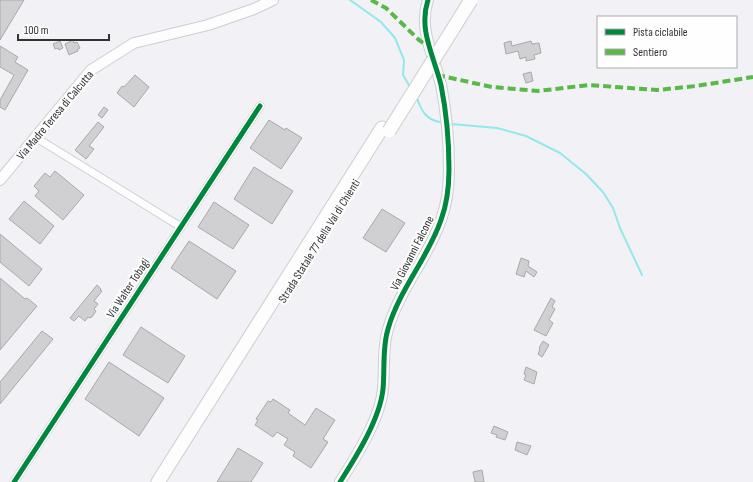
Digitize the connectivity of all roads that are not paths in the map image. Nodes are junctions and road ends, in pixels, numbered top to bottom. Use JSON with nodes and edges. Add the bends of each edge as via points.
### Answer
{"nodes":[{"id":1,"x":273,"y":0,"type":"edge"},
{"id":2,"x":428,"y":0,"type":"edge"},
{"id":3,"x":462,"y":0,"type":"edge"},
{"id":4,"x":471,"y":0,"type":"edge"},
{"id":5,"x":260,"y":106,"type":"dead end"},
{"id":6,"x":385,"y":130,"type":"junction"},
{"id":7,"x":36,"y":137,"type":"junction"},
{"id":8,"x":0,"y":180,"type":"edge"},
{"id":9,"x":181,"y":227,"type":"junction"},
{"id":10,"x":14,"y":482,"type":"edge"},
{"id":11,"x":158,"y":482,"type":"edge"},
{"id":12,"x":166,"y":482,"type":"edge"},
{"id":13,"x":340,"y":482,"type":"edge"}],
"edges":[{"from":1,"to":7,"type":"street","name":"Via Madre Teresa di Calcutta","via":[[208,25],[134,43],[91,70]]},
{"from":2,"to":13,"type":"street","name":"Via Giovanni Falcone","via":[[424,21],[444,105],[449,168],[448,195],[441,220],[398,304],[388,330],[383,390],[377,415]]},
{"from":3,"to":6,"type":"highway","name":"Strada Statale 77 della Val di Chienti"},
{"from":4,"to":6,"type":"highway","name":"Strada Statale 77 della Val di Chienti","bridge":true},
{"from":5,"to":9,"type":"street","name":"Via Walter Tobagi"},
{"from":6,"to":11,"type":"highway","name":"Strada Statale 77 della Val di Chienti"},
{"from":6,"to":12,"type":"highway","name":"Strada Statale 77 della Val di Chienti"},
{"from":7,"to":8,"type":"street","name":"Via Madre Teresa di Calcutta"},
{"from":7,"to":9,"type":"street"},
{"from":9,"to":10,"type":"street","name":"Via Walter Tobagi"}]}
